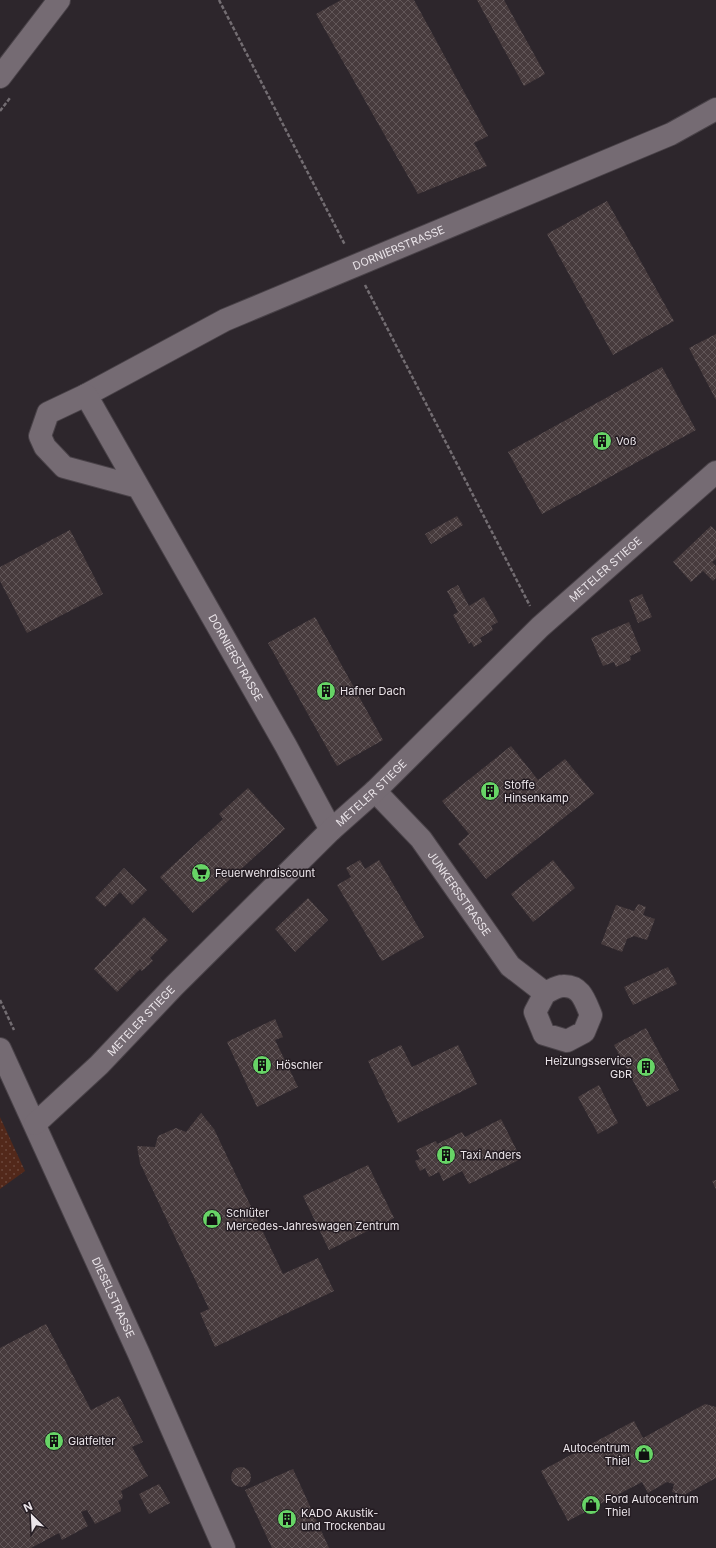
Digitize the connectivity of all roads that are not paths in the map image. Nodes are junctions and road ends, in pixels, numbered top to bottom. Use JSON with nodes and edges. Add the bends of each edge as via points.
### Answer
{"nodes":[{"id":1,"x":59,"y":0,"type":"edge"},
{"id":2,"x":0,"y":77,"type":"edge"},
{"id":3,"x":716,"y":109,"type":"edge"},
{"id":4,"x":86,"y":396,"type":"junction"},
{"id":5,"x":716,"y":472,"type":"edge"},
{"id":6,"x":138,"y":487,"type":"junction"},
{"id":7,"x":375,"y":791,"type":"junction"},
{"id":8,"x":331,"y":830,"type":"junction"},
{"id":9,"x":545,"y":993,"type":"dead end"},
{"id":10,"x":0,"y":1049,"type":"edge"},
{"id":11,"x":35,"y":1124,"type":"junction"},
{"id":12,"x":224,"y":1548,"type":"edge"}],
"edges":[{"from":1,"to":2,"type":"street"},
{"from":3,"to":4,"type":"street","name":"DORNIERSTRASSE","via":[[671,134],[225,320]]},
{"from":4,"to":6,"type":"street","name":"DORNIERSTRASSE"},
{"from":4,"to":6,"type":"street","name":"DORNIERSTRASSE","via":[[48,413],[40,436],[45,447],[64,467]]},
{"from":5,"to":7,"type":"street","name":"METELER STIEGE","via":[[540,627]]},
{"from":6,"to":8,"type":"street","name":"DORNIERSTRASSE"},
{"from":7,"to":8,"type":"street","name":"METELER STIEGE"},
{"from":7,"to":9,"type":"street","name":"JUNKERSSTRASSE","via":[[421,839],[510,966]]},
{"from":8,"to":11,"type":"street","name":"METELER STIEGE","via":[[98,1065]]},
{"from":10,"to":11,"type":"street","name":"DIESELSTRASSE"},
{"from":11,"to":12,"type":"street","name":"DIESELSTRASSE"}]}
